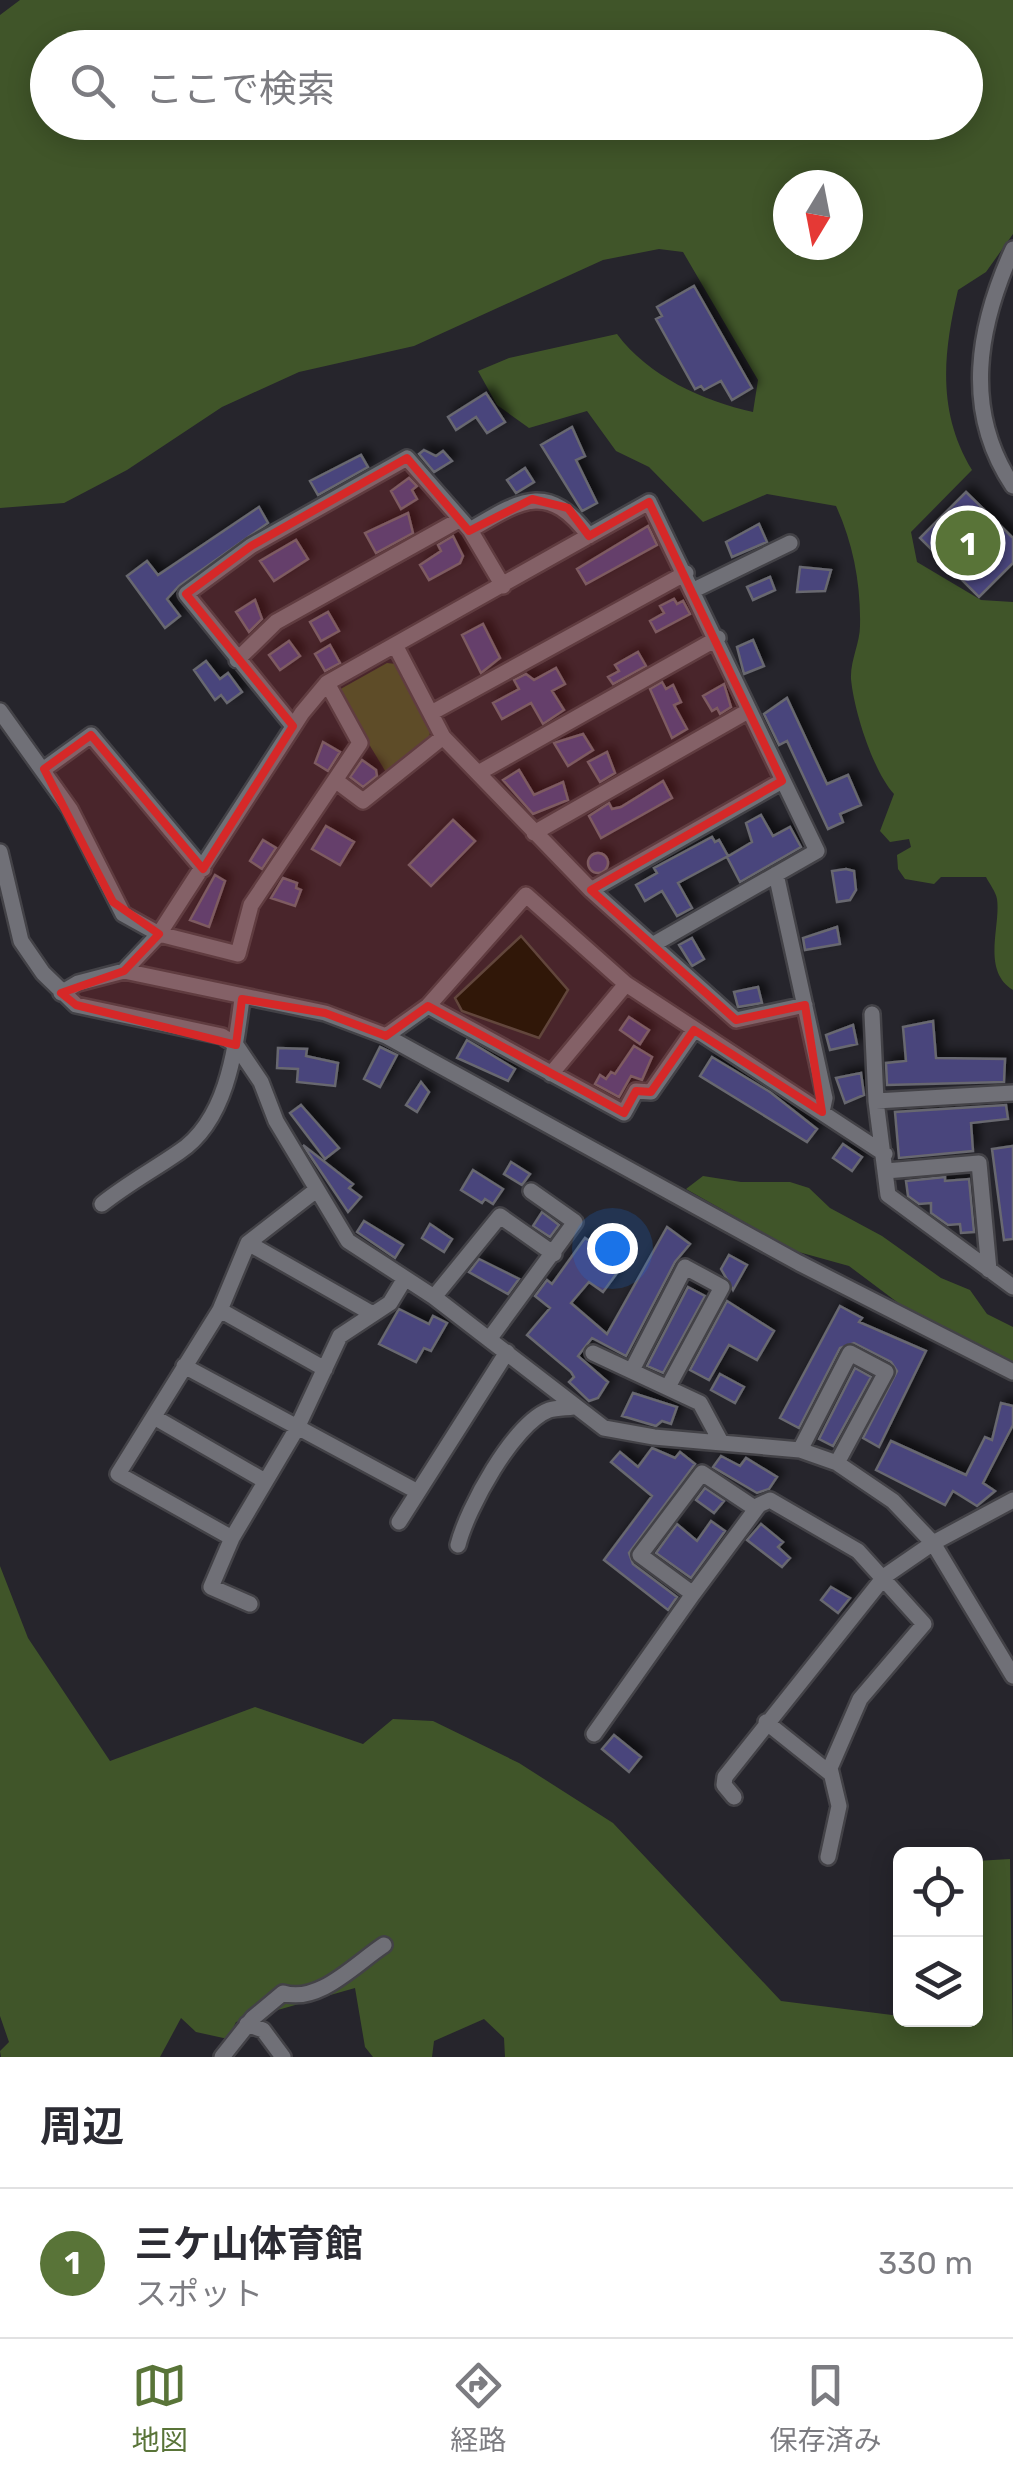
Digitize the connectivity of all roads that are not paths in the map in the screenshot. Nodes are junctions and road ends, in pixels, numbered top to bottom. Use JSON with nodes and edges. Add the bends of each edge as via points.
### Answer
{"nodes":[{"id":1,"x":1013,"y":249,"type":"edge"},
{"id":2,"x":1013,"y":486,"type":"edge"},
{"id":3,"x":464,"y":525,"type":"junction"},
{"id":4,"x":589,"y":536,"type":"junction"},
{"id":5,"x":790,"y":543,"type":"dead end"},
{"id":6,"x":686,"y":573,"type":"junction"},
{"id":7,"x":503,"y":586,"type":"junction"},
{"id":8,"x":694,"y":590,"type":"junction"},
{"id":9,"x":718,"y":638,"type":"junction"},
{"id":10,"x":395,"y":644,"type":"junction"},
{"id":11,"x":237,"y":660,"type":"junction"},
{"id":12,"x":327,"y":684,"type":"junction"},
{"id":13,"x":0,"y":711,"type":"edge"},
{"id":14,"x":748,"y":711,"type":"junction"},
{"id":15,"x":433,"y":712,"type":"junction"},
{"id":16,"x":293,"y":726,"type":"junction"},
{"id":17,"x":443,"y":736,"type":"junction"},
{"id":18,"x":44,"y":770,"type":"junction"},
{"id":19,"x":480,"y":772,"type":"junction"},
{"id":20,"x":335,"y":780,"type":"junction"},
{"id":21,"x":782,"y":781,"type":"junction"},
{"id":22,"x":534,"y":833,"type":"junction"},
{"id":23,"x":0,"y":852,"type":"edge"},
{"id":24,"x":202,"y":869,"type":"junction"},
{"id":25,"x":776,"y":874,"type":"junction"},
{"id":26,"x":592,"y":890,"type":"junction"},
{"id":27,"x":159,"y":934,"type":"junction"},
{"id":28,"x":654,"y":944,"type":"junction"},
{"id":29,"x":124,"y":971,"type":"junction"},
{"id":30,"x":626,"y":984,"type":"junction"},
{"id":31,"x":61,"y":993,"type":"junction"},
{"id":32,"x":242,"y":998,"type":"junction"},
{"id":33,"x":805,"y":1005,"type":"junction"},
{"id":34,"x":428,"y":1006,"type":"junction"},
{"id":35,"x":872,"y":1014,"type":"dead end"},
{"id":36,"x":694,"y":1030,"type":"junction"},
{"id":37,"x":386,"y":1036,"type":"junction"},
{"id":38,"x":236,"y":1045,"type":"junction"},
{"id":39,"x":552,"y":1074,"type":"junction"},
{"id":40,"x":1013,"y":1093,"type":"edge"},
{"id":41,"x":876,"y":1101,"type":"junction"},
{"id":42,"x":822,"y":1112,"type":"junction"},
{"id":43,"x":885,"y":1162,"type":"junction"},
{"id":44,"x":314,"y":1191,"type":"junction"},
{"id":45,"x":531,"y":1191,"type":"dead end"},
{"id":46,"x":102,"y":1204,"type":"dead end"},
{"id":47,"x":248,"y":1243,"type":"junction"},
{"id":48,"x":554,"y":1254,"type":"junction"},
{"id":49,"x":989,"y":1270,"type":"junction"},
{"id":50,"x":404,"y":1280,"type":"junction"},
{"id":51,"x":1013,"y":1287,"type":"edge"},
{"id":52,"x":434,"y":1297,"type":"junction"},
{"id":53,"x":220,"y":1310,"type":"junction"},
{"id":54,"x":371,"y":1313,"type":"junction"},
{"id":55,"x":490,"y":1338,"type":"junction"},
{"id":56,"x":507,"y":1352,"type":"junction"},
{"id":57,"x":592,"y":1353,"type":"dead end"},
{"id":58,"x":184,"y":1366,"type":"junction"},
{"id":59,"x":325,"y":1368,"type":"junction"},
{"id":60,"x":632,"y":1370,"type":"junction"},
{"id":61,"x":1013,"y":1372,"type":"edge"},
{"id":62,"x":668,"y":1388,"type":"junction"},
{"id":63,"x":573,"y":1407,"type":"junction"},
{"id":64,"x":154,"y":1417,"type":"junction"},
{"id":65,"x":296,"y":1430,"type":"junction"},
{"id":66,"x":721,"y":1442,"type":"junction"},
{"id":67,"x":800,"y":1450,"type":"junction"},
{"id":68,"x":837,"y":1463,"type":"junction"},
{"id":69,"x":265,"y":1481,"type":"junction"},
{"id":70,"x":418,"y":1492,"type":"junction"},
{"id":71,"x":1013,"y":1500,"type":"edge"},
{"id":72,"x":756,"y":1509,"type":"junction"},
{"id":73,"x":399,"y":1522,"type":"dead end"},
{"id":74,"x":232,"y":1538,"type":"junction"},
{"id":75,"x":933,"y":1543,"type":"junction"},
{"id":76,"x":458,"y":1545,"type":"dead end"},
{"id":77,"x":885,"y":1576,"type":"junction"},
{"id":78,"x":693,"y":1594,"type":"junction"},
{"id":79,"x":250,"y":1604,"type":"dead end"},
{"id":80,"x":1013,"y":1676,"type":"edge"},
{"id":81,"x":766,"y":1722,"type":"junction"},
{"id":82,"x":594,"y":1734,"type":"dead end"},
{"id":83,"x":832,"y":1774,"type":"junction"},
{"id":84,"x":734,"y":1797,"type":"dead end"},
{"id":85,"x":828,"y":1856,"type":"dead end"},
{"id":86,"x":384,"y":1944,"type":"dead end"},
{"id":87,"x":248,"y":2024,"type":"junction"},
{"id":88,"x":222,"y":2057,"type":"edge"},
{"id":89,"x":283,"y":2057,"type":"edge"}],
"edges":[{"from":1,"to":2,"type":"street","via":[[982,332],[978,371],[992,442]]},
{"from":3,"to":4,"type":"street","via":[[532,499],[568,508]]},
{"from":3,"to":7,"type":"street"},
{"from":3,"to":11,"type":"street","via":[[276,622]]},
{"from":3,"to":11,"type":"street","via":[[407,458],[250,546],[186,594]]},
{"from":4,"to":6,"type":"street","via":[[648,502]]},
{"from":4,"to":7,"type":"street"},
{"from":5,"to":8,"type":"street"},
{"from":6,"to":8,"type":"street"},
{"from":6,"to":15,"type":"street"},
{"from":7,"to":10,"type":"street"},
{"from":8,"to":9,"type":"street"},
{"from":9,"to":14,"type":"street"},
{"from":9,"to":19,"type":"street"},
{"from":10,"to":12,"type":"street"},
{"from":10,"to":15,"type":"street"},
{"from":11,"to":16,"type":"street"},
{"from":12,"to":16,"type":"street"},
{"from":12,"to":20,"type":"street","via":[[360,743]]},
{"from":13,"to":18,"type":"street"},
{"from":14,"to":21,"type":"street"},
{"from":14,"to":22,"type":"street"},
{"from":15,"to":17,"type":"street"},
{"from":16,"to":24,"type":"street"},
{"from":17,"to":19,"type":"street"},
{"from":17,"to":20,"type":"street","via":[[363,801]]},
{"from":18,"to":24,"type":"street","via":[[91,735]]},
{"from":18,"to":27,"type":"street","via":[[113,902]]},
{"from":19,"to":22,"type":"street"},
{"from":20,"to":27,"type":"street","via":[[251,905],[238,954]]},
{"from":21,"to":25,"type":"street","via":[[817,851]]},
{"from":21,"to":26,"type":"street"},
{"from":22,"to":26,"type":"street"},
{"from":23,"to":31,"type":"street","via":[[21,942]]},
{"from":24,"to":27,"type":"street"},
{"from":25,"to":28,"type":"street"},
{"from":25,"to":33,"type":"street"},
{"from":26,"to":28,"type":"street"},
{"from":27,"to":29,"type":"street"},
{"from":28,"to":33,"type":"street","via":[[736,1020]]},
{"from":29,"to":31,"type":"street"},
{"from":29,"to":32,"type":"street"},
{"from":30,"to":34,"type":"street","via":[[526,895]]},
{"from":30,"to":36,"type":"street"},
{"from":30,"to":39,"type":"street"},
{"from":31,"to":38,"type":"street","via":[[76,1005],[222,1036]]},
{"from":32,"to":37,"type":"street","via":[[325,1013]]},
{"from":32,"to":38,"type":"street"},
{"from":33,"to":42,"type":"street","via":[[825,1098]]},
{"from":34,"to":37,"type":"street"},
{"from":34,"to":39,"type":"street"},
{"from":35,"to":41,"type":"street"},
{"from":36,"to":39,"type":"street","via":[[651,1092],[636,1091],[624,1113]]},
{"from":36,"to":42,"type":"street"},
{"from":37,"to":61,"type":"street","via":[[799,1263]]},
{"from":38,"to":44,"type":"street"},
{"from":38,"to":46,"type":"street","via":[[211,1120],[182,1151]]},
{"from":40,"to":41,"type":"street"},
{"from":41,"to":43,"type":"street"},
{"from":42,"to":43,"type":"street"},
{"from":43,"to":49,"type":"street","via":[[888,1196]]},
{"from":43,"to":49,"type":"street","via":[[979,1163]]},
{"from":44,"to":47,"type":"street"},
{"from":44,"to":50,"type":"street","via":[[348,1241]]},
{"from":45,"to":48,"type":"street","via":[[575,1222]]},
{"from":47,"to":53,"type":"street"},
{"from":47,"to":54,"type":"street"},
{"from":48,"to":52,"type":"street","via":[[500,1216]]},
{"from":48,"to":55,"type":"street"},
{"from":49,"to":51,"type":"street"},
{"from":50,"to":52,"type":"street"},
{"from":50,"to":54,"type":"street","via":[[390,1303]]},
{"from":52,"to":55,"type":"street"},
{"from":53,"to":58,"type":"street"},
{"from":53,"to":59,"type":"street"},
{"from":54,"to":59,"type":"street","via":[[340,1336]]},
{"from":55,"to":56,"type":"street"},
{"from":56,"to":63,"type":"street"},
{"from":56,"to":70,"type":"street"},
{"from":57,"to":60,"type":"street"},
{"from":58,"to":64,"type":"street"},
{"from":58,"to":65,"type":"street"},
{"from":59,"to":65,"type":"street"},
{"from":60,"to":62,"type":"street"},
{"from":60,"to":62,"type":"street","via":[[686,1267],[722,1287]]},
{"from":62,"to":66,"type":"street","via":[[700,1404]]},
{"from":63,"to":66,"type":"street","via":[[622,1434]]},
{"from":63,"to":76,"type":"street","via":[[550,1410],[530,1424],[477,1498]]},
{"from":64,"to":69,"type":"street"},
{"from":64,"to":74,"type":"street","via":[[118,1474]]},
{"from":65,"to":69,"type":"street"},
{"from":65,"to":70,"type":"street"},
{"from":66,"to":67,"type":"street"},
{"from":67,"to":68,"type":"street"},
{"from":67,"to":68,"type":"street","via":[[850,1353],[886,1372]]},
{"from":68,"to":75,"type":"street","via":[[893,1501]]},
{"from":69,"to":74,"type":"street"},
{"from":70,"to":73,"type":"street"},
{"from":71,"to":75,"type":"street"},
{"from":72,"to":77,"type":"street","via":[[770,1500],[780,1504],[858,1551]]},
{"from":72,"to":78,"type":"street"},
{"from":72,"to":78,"type":"street","via":[[702,1474],[640,1555]]},
{"from":74,"to":79,"type":"street","via":[[210,1587]]},
{"from":75,"to":77,"type":"street"},
{"from":75,"to":80,"type":"street"},
{"from":77,"to":81,"type":"street"},
{"from":77,"to":83,"type":"street","via":[[924,1624],[860,1699]]},
{"from":78,"to":82,"type":"street"},
{"from":81,"to":83,"type":"street"},
{"from":81,"to":84,"type":"street","via":[[726,1776],[724,1786]]},
{"from":83,"to":85,"type":"street","via":[[838,1806]]},
{"from":86,"to":87,"type":"street","via":[[334,1983],[296,1997],[282,1993]]},
{"from":87,"to":88,"type":"street"},
{"from":87,"to":89,"type":"street","via":[[263,2030]]}]}
